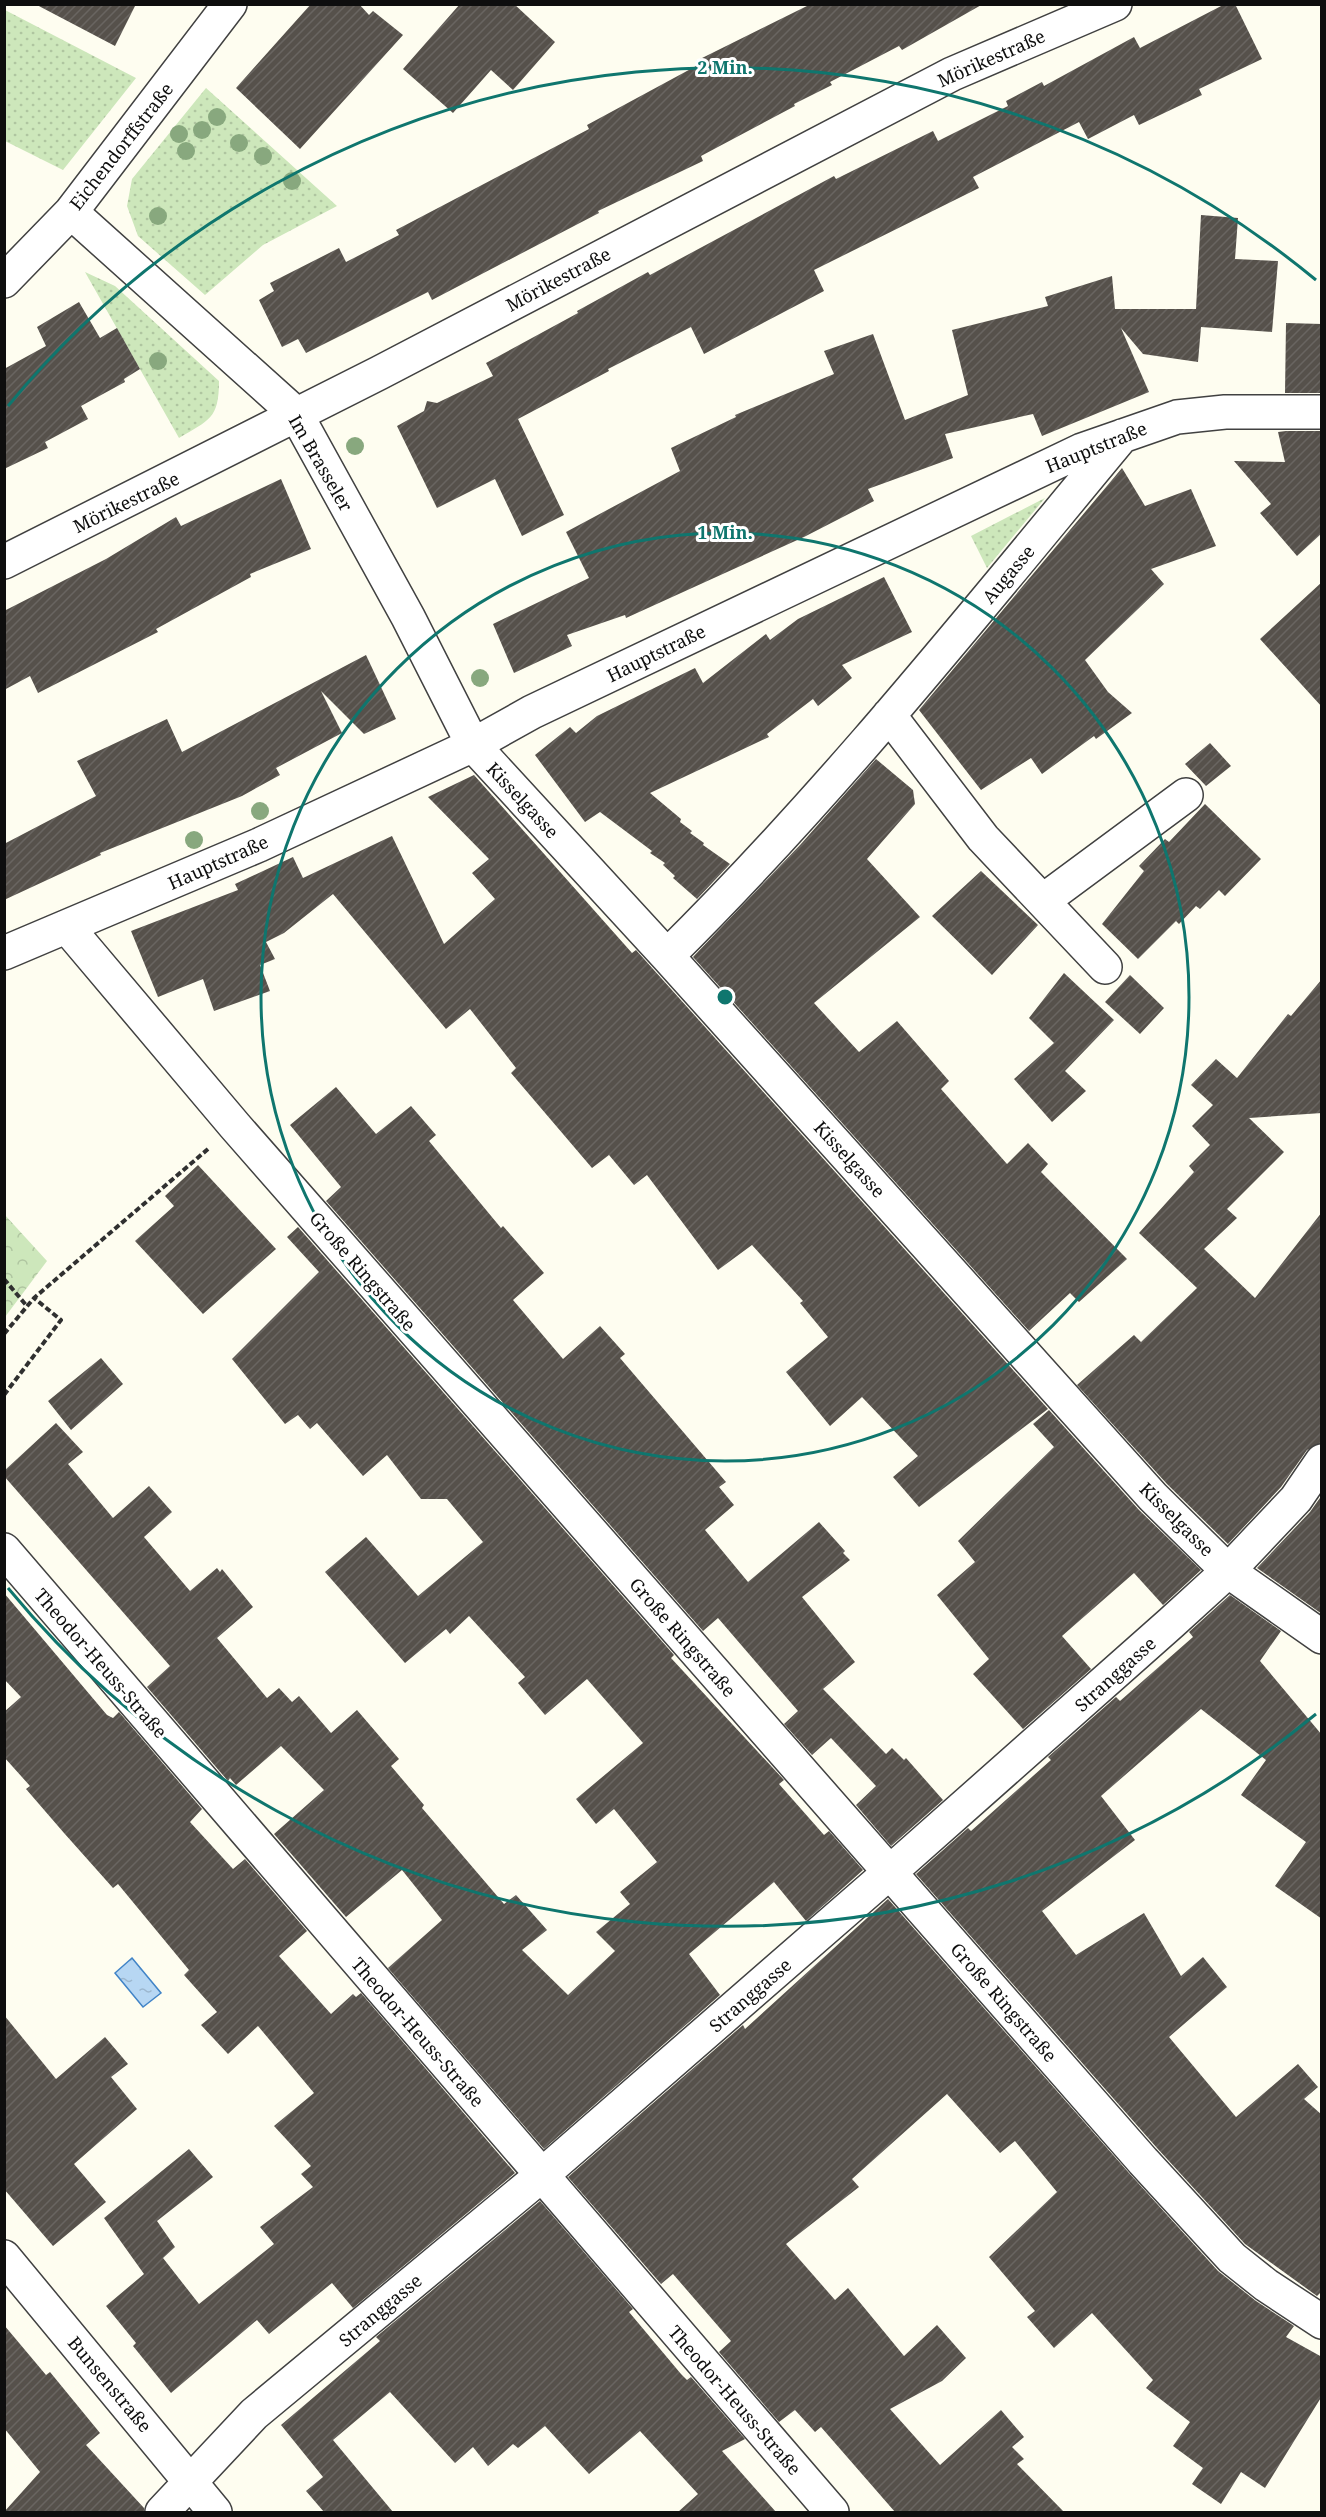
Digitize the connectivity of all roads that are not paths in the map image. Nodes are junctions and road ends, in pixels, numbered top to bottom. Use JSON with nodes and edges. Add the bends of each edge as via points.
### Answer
{"nodes":[{"id":1,"x":230,"y":4,"type":"edge"},
{"id":2,"x":1115,"y":4,"type":"edge"},
{"id":3,"x":71,"y":212,"type":"junction"},
{"id":4,"x":4,"y":282,"type":"edge"},
{"id":5,"x":1322,"y":412,"type":"edge"},
{"id":6,"x":296,"y":414,"type":"junction"},
{"id":7,"x":1126,"y":433,"type":"junction"},
{"id":8,"x":4,"y":562,"type":"edge"},
{"id":9,"x":890,"y":715,"type":"junction"},
{"id":10,"x":473,"y":745,"type":"junction"},
{"id":11,"x":1186,"y":795,"type":"dead end"},
{"id":12,"x":1044,"y":900,"type":"junction"},
{"id":13,"x":67,"y":927,"type":"junction"},
{"id":14,"x":4,"y":952,"type":"edge"},
{"id":15,"x":667,"y":956,"type":"junction"},
{"id":16,"x":1105,"y":967,"type":"dead end"},
{"id":17,"x":1322,"y":1461,"type":"edge"},
{"id":18,"x":4,"y":1551,"type":"edge"},
{"id":19,"x":1228,"y":1571,"type":"junction"},
{"id":20,"x":1322,"y":1637,"type":"edge"},
{"id":21,"x":890,"y":1872,"type":"junction"},
{"id":22,"x":542,"y":2175,"type":"junction"},
{"id":23,"x":4,"y":2257,"type":"edge"},
{"id":24,"x":1322,"y":2322,"type":"edge"},
{"id":25,"x":189,"y":2480,"type":"junction"},
{"id":26,"x":162,"y":2512,"type":"edge"},
{"id":27,"x":215,"y":2512,"type":"edge"},
{"id":28,"x":832,"y":2512,"type":"edge"}],
"edges":[{"from":1,"to":3,"type":"street","name":"Eichendorffstraße"},
{"from":2,"to":6,"type":"street","name":"Mörikestraße","via":[[952,74]]},
{"from":3,"to":4,"type":"street","name":"Eichendorffstraße"},
{"from":3,"to":6,"type":"street","name":"Im Brasseler"},
{"from":5,"to":7,"type":"street","name":"Hauptstraße","via":[[1225,412],[1177,417]]},
{"from":6,"to":8,"type":"street","name":"Mörikestraße"},
{"from":6,"to":10,"type":"street","name":"Im Brasseler","via":[[408,617]]},
{"from":7,"to":9,"type":"street","name":"Augasse"},
{"from":7,"to":10,"type":"street","name":"Hauptstraße","via":[[1082,450],[532,712]]},
{"from":9,"to":12,"type":"street","via":[[983,838]]},
{"from":9,"to":15,"type":"street","name":"Augasse","via":[[741,883]]},
{"from":10,"to":13,"type":"street","name":"Hauptstraße","via":[[259,845]]},
{"from":10,"to":15,"type":"street","name":"Kisselgasse"},
{"from":11,"to":12,"type":"street"},
{"from":12,"to":16,"type":"street"},
{"from":13,"to":14,"type":"street","name":"Hauptstraße"},
{"from":13,"to":21,"type":"street","name":"Große Ringstraße","via":[[235,1126]]},
{"from":15,"to":19,"type":"street","name":"Kisselgasse","via":[[1153,1497]]},
{"from":17,"to":19,"type":"street","name":"Stranggasse","via":[[1296,1499]]},
{"from":18,"to":22,"type":"street","name":"Theodor-Heuss-Straße"},
{"from":19,"to":20,"type":"street","name":"Kisselgasse"},
{"from":19,"to":21,"type":"street","name":"Stranggasse"},
{"from":21,"to":22,"type":"street","name":"Stranggasse"},
{"from":21,"to":24,"type":"street","name":"Große Ringstraße","via":[[1232,2258],[1266,2286]]},
{"from":22,"to":25,"type":"street","name":"Stranggasse","via":[[254,2414]]},
{"from":22,"to":28,"type":"street","name":"Theodor-Heuss-Straße"},
{"from":23,"to":25,"type":"street","name":"Bunsenstraße"},
{"from":25,"to":26,"type":"street","name":"Stranggasse"},
{"from":25,"to":27,"type":"street","name":"Bunsenstraße"}]}
